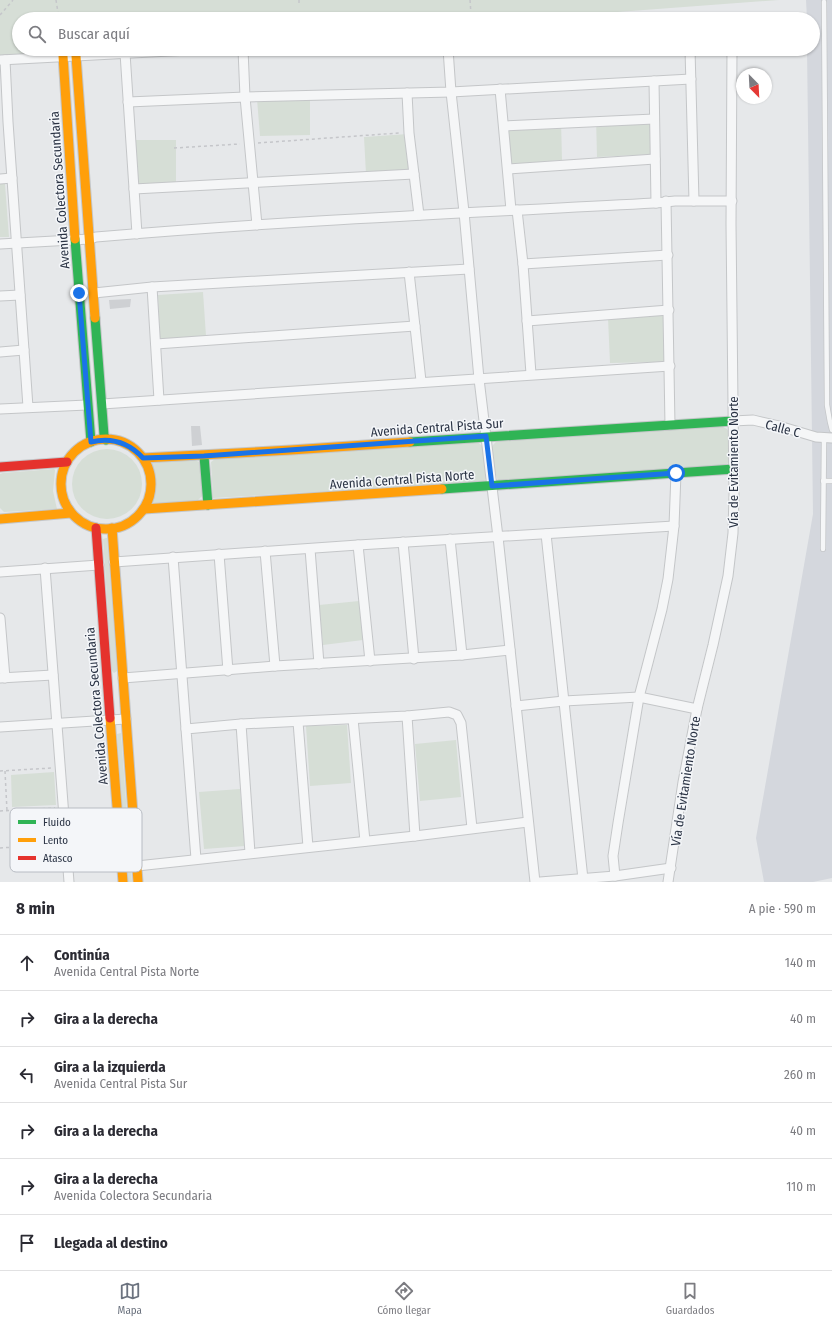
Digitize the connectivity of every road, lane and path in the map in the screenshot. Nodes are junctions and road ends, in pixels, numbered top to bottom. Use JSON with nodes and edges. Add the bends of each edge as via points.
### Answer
{"nodes":[{"id":1,"x":13,"y":0,"type":"edge"},
{"id":2,"x":56,"y":0,"type":"edge"},
{"id":3,"x":298,"y":0,"type":"edge"},
{"id":4,"x":470,"y":0,"type":"edge"},
{"id":5,"x":824,"y":2,"type":"dead end"},
{"id":6,"x":299,"y":4,"type":"dead end"},
{"id":7,"x":58,"y":12,"type":"edge"},
{"id":8,"x":471,"y":12,"type":"edge"},
{"id":9,"x":0,"y":15,"type":"edge"},
{"id":10,"x":63,"y":56,"type":"junction"},
{"id":11,"x":76,"y":56,"type":"joint"},
{"id":12,"x":125,"y":56,"type":"edge"},
{"id":13,"x":243,"y":56,"type":"edge"},
{"id":14,"x":448,"y":56,"type":"edge"},
{"id":15,"x":690,"y":56,"type":"edge"},
{"id":16,"x":732,"y":56,"type":"edge"},
{"id":17,"x":2,"y":60,"type":"edge"},
{"id":18,"x":691,"y":79,"type":"junction"},
{"id":19,"x":654,"y":81,"type":"junction"},
{"id":20,"x":500,"y":89,"type":"junction"},
{"id":21,"x":451,"y":92,"type":"junction"},
{"id":22,"x":407,"y":93,"type":"junction"},
{"id":23,"x":246,"y":97,"type":"junction"},
{"id":24,"x":128,"y":102,"type":"junction"},
{"id":25,"x":654,"y":119,"type":"junction"},
{"id":26,"x":4,"y":123,"type":"edge"},
{"id":27,"x":504,"y":126,"type":"junction"},
{"id":28,"x":409,"y":133,"type":"junction"},
{"id":29,"x":249,"y":144,"type":"junction"},
{"id":30,"x":174,"y":148,"type":"dead end"},
{"id":31,"x":655,"y":159,"type":"junction"},
{"id":32,"x":508,"y":169,"type":"junction"},
{"id":33,"x":414,"y":174,"type":"junction"},
{"id":34,"x":12,"y":178,"type":"junction"},
{"id":35,"x":0,"y":179,"type":"edge"},
{"id":36,"x":253,"y":182,"type":"junction"},
{"id":37,"x":134,"y":189,"type":"junction"},
{"id":38,"x":694,"y":201,"type":"junction"},
{"id":39,"x":732,"y":201,"type":"junction"},
{"id":40,"x":666,"y":202,"type":"junction"},
{"id":41,"x":656,"y":203,"type":"junction"},
{"id":42,"x":514,"y":210,"type":"junction"},
{"id":43,"x":464,"y":212,"type":"junction"},
{"id":44,"x":419,"y":215,"type":"junction"},
{"id":45,"x":257,"y":225,"type":"junction"},
{"id":46,"x":137,"y":234,"type":"junction"},
{"id":47,"x":90,"y":239,"type":"junction"},
{"id":48,"x":76,"y":240,"type":"junction"},
{"id":49,"x":16,"y":243,"type":"junction"},
{"id":50,"x":0,"y":244,"type":"edge"},
{"id":51,"x":668,"y":256,"type":"junction"},
{"id":52,"x":523,"y":264,"type":"junction"},
{"id":53,"x":469,"y":269,"type":"junction"},
{"id":54,"x":409,"y":272,"type":"junction"},
{"id":55,"x":152,"y":287,"type":"junction"},
{"id":56,"x":94,"y":293,"type":"junction"},
{"id":57,"x":20,"y":295,"type":"junction"},
{"id":58,"x":0,"y":296,"type":"edge"},
{"id":59,"x":669,"y":310,"type":"junction"},
{"id":60,"x":526,"y":321,"type":"junction"},
{"id":61,"x":415,"y":326,"type":"junction"},
{"id":62,"x":156,"y":344,"type":"junction"},
{"id":63,"x":24,"y":350,"type":"junction"},
{"id":64,"x":0,"y":352,"type":"edge"},
{"id":65,"x":670,"y":366,"type":"junction"},
{"id":66,"x":531,"y":374,"type":"junction"},
{"id":67,"x":479,"y":379,"type":"junction"},
{"id":68,"x":421,"y":381,"type":"junction"},
{"id":69,"x":159,"y":400,"type":"junction"},
{"id":70,"x":102,"y":404,"type":"junction"},
{"id":71,"x":87,"y":405,"type":"junction"},
{"id":72,"x":28,"y":407,"type":"junction"},
{"id":73,"x":0,"y":409,"type":"edge"},
{"id":74,"x":733,"y":421,"type":"junction"},
{"id":75,"x":670,"y":425,"type":"junction"},
{"id":76,"x":832,"y":430,"type":"edge"},
{"id":77,"x":486,"y":436,"type":"junction"},
{"id":78,"x":828,"y":438,"type":"edge"},
{"id":79,"x":106,"y":440,"type":"junction"},
{"id":80,"x":91,"y":442,"type":"junction"},
{"id":81,"x":204,"y":456,"type":"junction"},
{"id":82,"x":143,"y":458,"type":"junction"},
{"id":83,"x":68,"y":462,"type":"junction"},
{"id":84,"x":0,"y":467,"type":"edge"},
{"id":85,"x":734,"y":469,"type":"junction"},
{"id":86,"x":676,"y":473,"type":"junction"},
{"id":87,"x":823,"y":481,"type":"junction"},
{"id":88,"x":832,"y":481,"type":"edge"},
{"id":89,"x":492,"y":486,"type":"junction"},
{"id":90,"x":208,"y":505,"type":"junction"},
{"id":91,"x":144,"y":509,"type":"junction"},
{"id":92,"x":71,"y":513,"type":"junction"},
{"id":93,"x":0,"y":518,"type":"edge"},
{"id":94,"x":674,"y":526,"type":"junction"},
{"id":95,"x":96,"y":528,"type":"junction"},
{"id":96,"x":112,"y":528,"type":"junction"},
{"id":97,"x":546,"y":534,"type":"junction"},
{"id":98,"x":498,"y":537,"type":"junction"},
{"id":99,"x":450,"y":539,"type":"junction"},
{"id":100,"x":402,"y":542,"type":"junction"},
{"id":101,"x":358,"y":545,"type":"junction"},
{"id":102,"x":310,"y":549,"type":"junction"},
{"id":103,"x":823,"y":549,"type":"dead end"},
{"id":104,"x":265,"y":551,"type":"junction"},
{"id":105,"x":219,"y":554,"type":"junction"},
{"id":106,"x":173,"y":558,"type":"junction"},
{"id":107,"x":114,"y":562,"type":"junction"},
{"id":108,"x":99,"y":564,"type":"junction"},
{"id":109,"x":45,"y":568,"type":"junction"},
{"id":110,"x":0,"y":572,"type":"edge"},
{"id":111,"x":0,"y":618,"type":"edge"},
{"id":112,"x":0,"y":626,"type":"edge"},
{"id":113,"x":510,"y":650,"type":"junction"},
{"id":114,"x":462,"y":655,"type":"junction"},
{"id":115,"x":414,"y":659,"type":"junction"},
{"id":116,"x":370,"y":662,"type":"junction"},
{"id":117,"x":319,"y":664,"type":"junction"},
{"id":118,"x":275,"y":666,"type":"junction"},
{"id":119,"x":228,"y":670,"type":"junction"},
{"id":120,"x":181,"y":674,"type":"junction"},
{"id":121,"x":53,"y":675,"type":"junction"},
{"id":122,"x":2,"y":678,"type":"edge"},
{"id":123,"x":123,"y":678,"type":"junction"},
{"id":124,"x":639,"y":697,"type":"junction"},
{"id":125,"x":564,"y":701,"type":"junction"},
{"id":126,"x":516,"y":706,"type":"junction"},
{"id":127,"x":696,"y":709,"type":"junction"},
{"id":128,"x":407,"y":716,"type":"junction"},
{"id":129,"x":126,"y":719,"type":"junction"},
{"id":130,"x":353,"y":719,"type":"junction"},
{"id":131,"x":111,"y":720,"type":"junction"},
{"id":132,"x":298,"y":722,"type":"junction"},
{"id":133,"x":56,"y":724,"type":"junction"},
{"id":134,"x":241,"y":724,"type":"junction"},
{"id":135,"x":0,"y":727,"type":"edge"},
{"id":136,"x":186,"y":729,"type":"junction"},
{"id":137,"x":60,"y":768,"type":"junction"},
{"id":138,"x":0,"y":771,"type":"edge"},
{"id":139,"x":5,"y":771,"type":"junction"},
{"id":140,"x":63,"y":807,"type":"joint"},
{"id":141,"x":49,"y":808,"type":"edge"},
{"id":142,"x":118,"y":808,"type":"edge"},
{"id":143,"x":132,"y":808,"type":"edge"},
{"id":144,"x":0,"y":811,"type":"edge"},
{"id":145,"x":7,"y":811,"type":"junction"},
{"id":146,"x":10,"y":811,"type":"edge"},
{"id":147,"x":528,"y":822,"type":"junction"},
{"id":148,"x":472,"y":828,"type":"junction"},
{"id":149,"x":415,"y":836,"type":"junction"},
{"id":150,"x":364,"y":841,"type":"junction"},
{"id":151,"x":10,"y":847,"type":"edge"},
{"id":152,"x":308,"y":847,"type":"junction"},
{"id":153,"x":0,"y":848,"type":"edge"},
{"id":154,"x":250,"y":853,"type":"junction"},
{"id":155,"x":196,"y":859,"type":"junction"},
{"id":156,"x":142,"y":865,"type":"edge"},
{"id":157,"x":671,"y":868,"type":"junction"},
{"id":158,"x":68,"y":872,"type":"edge"},
{"id":159,"x":122,"y":872,"type":"edge"},
{"id":160,"x":137,"y":872,"type":"edge"},
{"id":161,"x":615,"y":876,"type":"junction"},
{"id":162,"x":584,"y":879,"type":"junction"},
{"id":163,"x":69,"y":882,"type":"edge"},
{"id":164,"x":123,"y":882,"type":"edge"},
{"id":165,"x":138,"y":882,"type":"edge"},
{"id":166,"x":535,"y":882,"type":"edge"},
{"id":167,"x":540,"y":882,"type":"edge"},
{"id":168,"x":668,"y":882,"type":"edge"}],
"edges":[{"from":1,"to":9,"type":"path"},
{"from":2,"to":7,"type":"path"},
{"from":3,"to":6,"type":"path"},
{"from":4,"to":8,"type":"path"},
{"from":5,"to":76,"type":"lane","via":[[828,405]]},
{"from":10,"to":11,"type":"street"},
{"from":10,"to":17,"type":"street"},
{"from":10,"to":48,"type":"street","name":"Avenida Colectora Secundaria"},
{"from":11,"to":47,"type":"street","name":"Avenida Colectora Secundaria"},
{"from":12,"to":24,"type":"street"},
{"from":13,"to":23,"type":"street"},
{"from":14,"to":21,"type":"street"},
{"from":15,"to":18,"type":"street"},
{"from":16,"to":39,"type":"street","name":"Vía de Evitamiento Norte"},
{"from":17,"to":26,"type":"street"},
{"from":18,"to":19,"type":"street"},
{"from":18,"to":38,"type":"street"},
{"from":19,"to":20,"type":"street"},
{"from":19,"to":25,"type":"street"},
{"from":20,"to":21,"type":"street"},
{"from":20,"to":27,"type":"street"},
{"from":21,"to":22,"type":"street"},
{"from":21,"to":43,"type":"street"},
{"from":22,"to":23,"type":"street"},
{"from":22,"to":28,"type":"street"},
{"from":23,"to":24,"type":"street"},
{"from":23,"to":29,"type":"street"},
{"from":24,"to":37,"type":"street"},
{"from":25,"to":27,"type":"street"},
{"from":25,"to":31,"type":"street"},
{"from":26,"to":34,"type":"street"},
{"from":27,"to":32,"type":"street"},
{"from":28,"to":29,"type":"path"},
{"from":28,"to":33,"type":"street"},
{"from":29,"to":30,"type":"path"},
{"from":29,"to":36,"type":"street"},
{"from":31,"to":32,"type":"street"},
{"from":31,"to":41,"type":"street"},
{"from":32,"to":42,"type":"street"},
{"from":33,"to":36,"type":"street"},
{"from":33,"to":44,"type":"street"},
{"from":34,"to":35,"type":"street"},
{"from":34,"to":49,"type":"street"},
{"from":36,"to":37,"type":"street"},
{"from":36,"to":45,"type":"street"},
{"from":37,"to":46,"type":"street"},
{"from":38,"to":39,"type":"street"},
{"from":38,"to":40,"type":"street"},
{"from":39,"to":74,"type":"street","name":"Vía de Evitamiento Norte"},
{"from":40,"to":41,"type":"street"},
{"from":40,"to":51,"type":"street"},
{"from":41,"to":42,"type":"street"},
{"from":42,"to":43,"type":"street"},
{"from":42,"to":52,"type":"street"},
{"from":43,"to":44,"type":"street"},
{"from":43,"to":53,"type":"street"},
{"from":44,"to":45,"type":"street"},
{"from":45,"to":46,"type":"street"},
{"from":46,"to":47,"type":"street"},
{"from":47,"to":48,"type":"street"},
{"from":47,"to":56,"type":"street","name":"Avenida Colectora Secundaria"},
{"from":48,"to":49,"type":"street"},
{"from":48,"to":71,"type":"street","name":"Avenida Colectora Secundaria"},
{"from":49,"to":50,"type":"street"},
{"from":49,"to":57,"type":"street"},
{"from":51,"to":52,"type":"street"},
{"from":51,"to":59,"type":"street"},
{"from":52,"to":60,"type":"street"},
{"from":53,"to":54,"type":"street"},
{"from":53,"to":67,"type":"street"},
{"from":54,"to":55,"type":"street"},
{"from":54,"to":61,"type":"street"},
{"from":55,"to":56,"type":"street"},
{"from":55,"to":62,"type":"street"},
{"from":56,"to":70,"type":"street","name":"Avenida Colectora Secundaria"},
{"from":57,"to":58,"type":"street"},
{"from":57,"to":63,"type":"street"},
{"from":59,"to":60,"type":"street"},
{"from":59,"to":65,"type":"street"},
{"from":60,"to":66,"type":"street"},
{"from":61,"to":62,"type":"street"},
{"from":61,"to":68,"type":"street"},
{"from":62,"to":69,"type":"street"},
{"from":63,"to":64,"type":"street"},
{"from":63,"to":72,"type":"street"},
{"from":65,"to":66,"type":"street"},
{"from":65,"to":75,"type":"street"},
{"from":66,"to":67,"type":"street"},
{"from":67,"to":68,"type":"street"},
{"from":67,"to":77,"type":"street"},
{"from":68,"to":69,"type":"street"},
{"from":69,"to":70,"type":"street"},
{"from":70,"to":79,"type":"street","name":"Avenida Colectora Secundaria"},
{"from":71,"to":72,"type":"street"},
{"from":71,"to":80,"type":"street","name":"Avenida Colectora Secundaria"},
{"from":72,"to":73,"type":"street"},
{"from":74,"to":75,"type":"street","name":"Avenida Central Pista Sur"},
{"from":74,"to":78,"type":"street","name":"Calle C","via":[[753,420],[811,436]]},
{"from":74,"to":85,"type":"street","name":"Vía de Evitamiento Norte"},
{"from":75,"to":77,"type":"street","name":"Avenida Central Pista Sur"},
{"from":77,"to":81,"type":"street","name":"Avenida Central Pista Sur"},
{"from":77,"to":89,"type":"street"},
{"from":78,"to":87,"type":"lane"},
{"from":79,"to":80,"type":"street"},
{"from":79,"to":82,"type":"street","via":[[127,444]]},
{"from":80,"to":83,"type":"street","via":[[82,447]]},
{"from":81,"to":82,"type":"street","name":"Avenida Central Pista Sur"},
{"from":81,"to":90,"type":"street"},
{"from":82,"to":91,"type":"street","via":[[151,484],[149,500]]},
{"from":83,"to":84,"type":"street"},
{"from":83,"to":92,"type":"street","via":[[62,474],[61,488],[64,501]]},
{"from":85,"to":86,"type":"street","name":"Avenida Central Pista Norte"},
{"from":85,"to":127,"type":"street","name":"Vía de Evitamiento Norte","via":[[733,533],[728,576]]},
{"from":86,"to":89,"type":"street","name":"Avenida Central Pista Norte"},
{"from":86,"to":94,"type":"street"},
{"from":87,"to":88,"type":"lane"},
{"from":87,"to":103,"type":"lane"},
{"from":89,"to":90,"type":"street","name":"Avenida Central Pista Norte"},
{"from":89,"to":98,"type":"street"},
{"from":90,"to":91,"type":"street","name":"Avenida Central Pista Norte"},
{"from":91,"to":96,"type":"street","via":[[128,524]]},
{"from":92,"to":93,"type":"street"},
{"from":92,"to":95,"type":"street","via":[[82,522]]},
{"from":94,"to":97,"type":"street"},
{"from":94,"to":124,"type":"street","via":[[662,609]]},
{"from":95,"to":96,"type":"street"},
{"from":95,"to":108,"type":"street","name":"Avenida Colectora Secundaria"},
{"from":96,"to":107,"type":"street"},
{"from":97,"to":98,"type":"street"},
{"from":97,"to":125,"type":"street"},
{"from":98,"to":99,"type":"street"},
{"from":98,"to":113,"type":"street"},
{"from":99,"to":100,"type":"street"},
{"from":99,"to":114,"type":"street"},
{"from":100,"to":101,"type":"street"},
{"from":100,"to":115,"type":"street"},
{"from":101,"to":102,"type":"street"},
{"from":101,"to":116,"type":"street"},
{"from":102,"to":104,"type":"street"},
{"from":102,"to":117,"type":"street"},
{"from":104,"to":105,"type":"street"},
{"from":104,"to":118,"type":"street"},
{"from":105,"to":106,"type":"street"},
{"from":105,"to":119,"type":"street"},
{"from":106,"to":107,"type":"street"},
{"from":106,"to":120,"type":"street"},
{"from":107,"to":123,"type":"street"},
{"from":108,"to":109,"type":"street"},
{"from":108,"to":131,"type":"street","name":"Avenida Colectora Secundaria"},
{"from":109,"to":110,"type":"street"},
{"from":109,"to":121,"type":"street"},
{"from":111,"to":112,"type":"street"},
{"from":112,"to":122,"type":"street"},
{"from":113,"to":114,"type":"street"},
{"from":113,"to":126,"type":"street"},
{"from":114,"to":115,"type":"street"},
{"from":115,"to":116,"type":"street"},
{"from":116,"to":117,"type":"street"},
{"from":117,"to":118,"type":"street"},
{"from":118,"to":119,"type":"street"},
{"from":119,"to":120,"type":"street"},
{"from":120,"to":123,"type":"street"},
{"from":120,"to":136,"type":"street"},
{"from":121,"to":122,"type":"street"},
{"from":121,"to":133,"type":"street"},
{"from":123,"to":129,"type":"street"},
{"from":124,"to":125,"type":"street"},
{"from":124,"to":127,"type":"street"},
{"from":124,"to":161,"type":"street","via":[[613,856]]},
{"from":125,"to":126,"type":"street"},
{"from":125,"to":162,"type":"street"},
{"from":126,"to":147,"type":"street"},
{"from":127,"to":157,"type":"street","name":"Vía de Evitamiento Norte"},
{"from":128,"to":130,"type":"street"},
{"from":128,"to":148,"type":"street","via":[[449,712],[457,715],[461,723]]},
{"from":128,"to":149,"type":"street"},
{"from":129,"to":131,"type":"street"},
{"from":129,"to":143,"type":"street"},
{"from":130,"to":132,"type":"street"},
{"from":130,"to":150,"type":"street"},
{"from":131,"to":133,"type":"street"},
{"from":131,"to":142,"type":"street","name":"Avenida Colectora Secundaria"},
{"from":132,"to":134,"type":"street"},
{"from":132,"to":152,"type":"street"},
{"from":133,"to":135,"type":"street"},
{"from":133,"to":137,"type":"street"},
{"from":134,"to":136,"type":"street"},
{"from":134,"to":154,"type":"street"},
{"from":136,"to":155,"type":"street"},
{"from":137,"to":139,"type":"path"},
{"from":137,"to":140,"type":"street"},
{"from":138,"to":139,"type":"path"},
{"from":139,"to":145,"type":"path"},
{"from":140,"to":141,"type":"path"},
{"from":144,"to":145,"type":"path"},
{"from":145,"to":146,"type":"path"},
{"from":147,"to":148,"type":"street"},
{"from":147,"to":166,"type":"street"},
{"from":148,"to":149,"type":"street"},
{"from":149,"to":150,"type":"street"},
{"from":150,"to":152,"type":"street"},
{"from":151,"to":153,"type":"path"},
{"from":152,"to":154,"type":"street"},
{"from":154,"to":155,"type":"street"},
{"from":155,"to":156,"type":"street"},
{"from":157,"to":161,"type":"street"},
{"from":157,"to":168,"type":"street","name":"Vía de Evitamiento Norte"},
{"from":158,"to":163,"type":"street"},
{"from":159,"to":164,"type":"street","name":"Avenida Colectora Secundaria"},
{"from":160,"to":165,"type":"street"},
{"from":161,"to":162,"type":"street"},
{"from":162,"to":167,"type":"street"}]}
